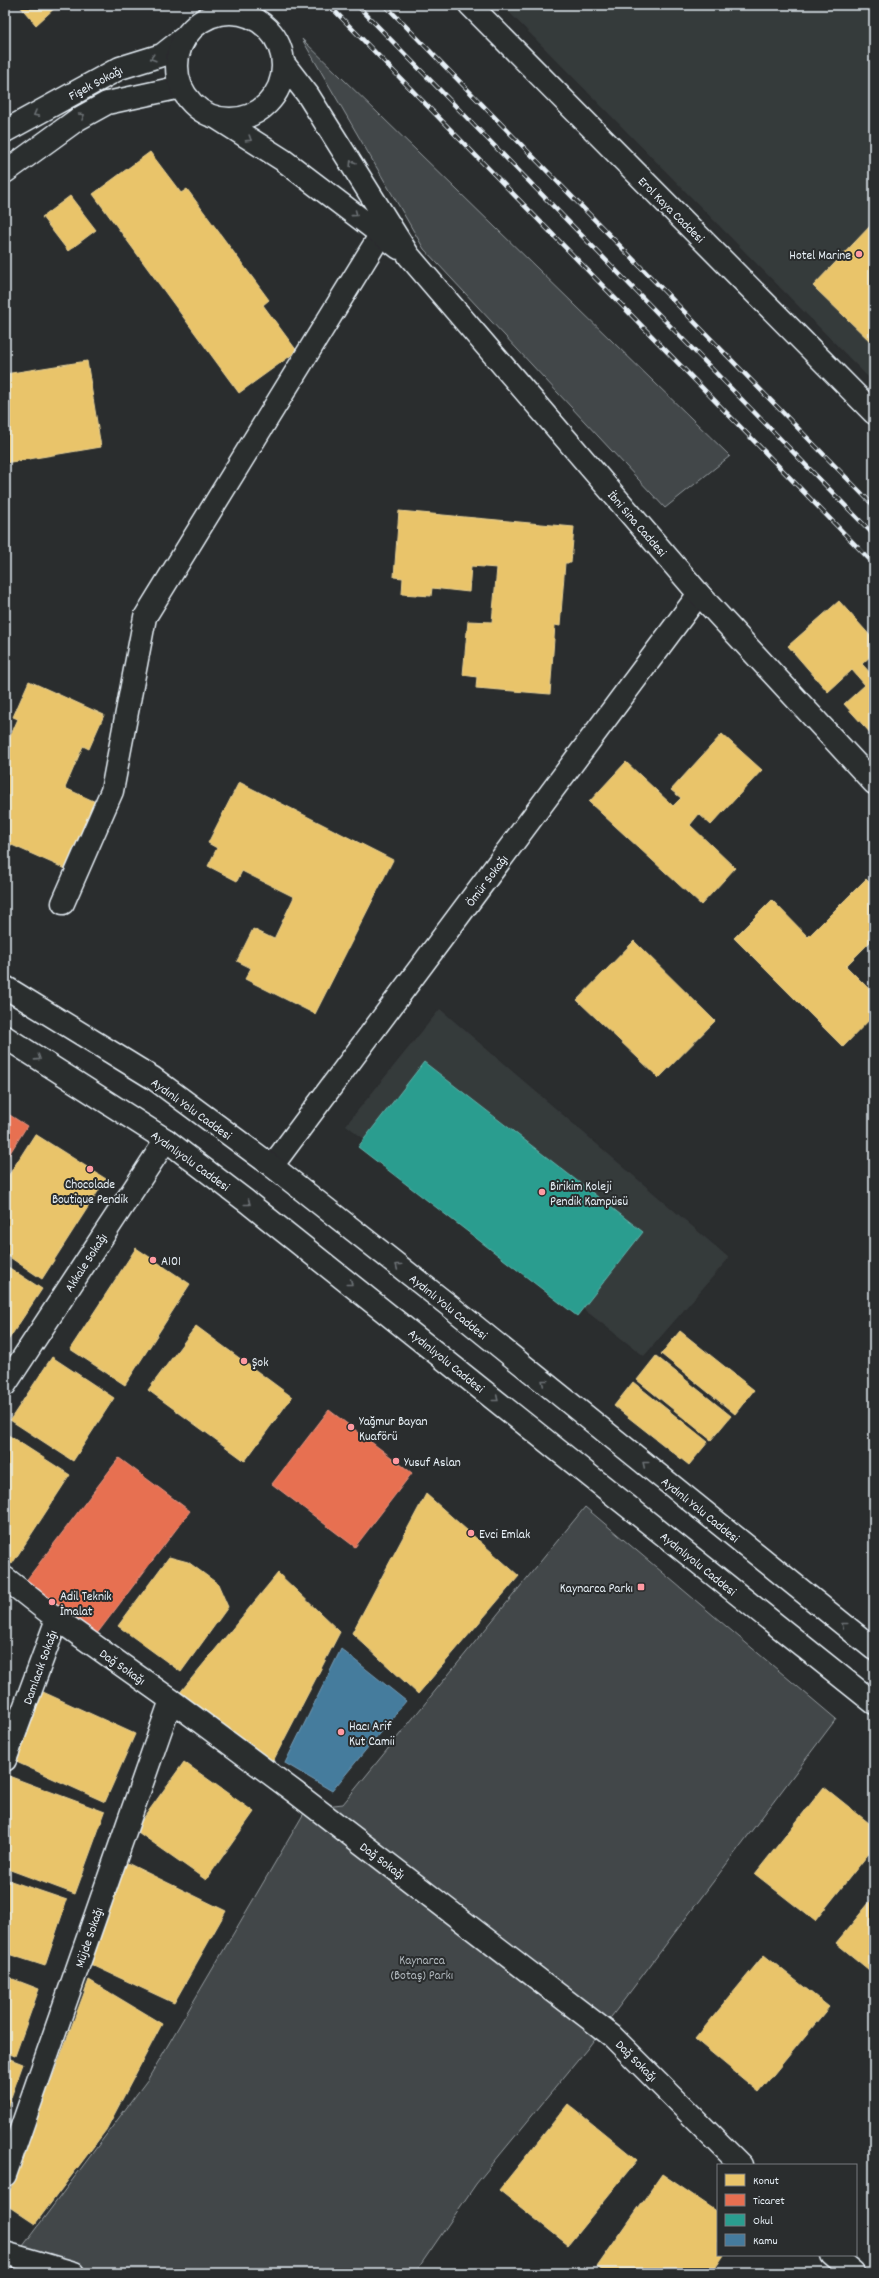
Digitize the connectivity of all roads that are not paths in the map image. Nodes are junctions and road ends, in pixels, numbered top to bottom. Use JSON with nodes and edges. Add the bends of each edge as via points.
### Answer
{"nodes":[{"id":1,"x":470,"y":5,"type":"edge"},
{"id":2,"x":245,"y":11,"type":"edge"},
{"id":3,"x":193,"y":22,"type":"edge"},
{"id":4,"x":284,"y":64,"type":"junction"},
{"id":5,"x":181,"y":87,"type":"junction"},
{"id":6,"x":216,"y":118,"type":"junction"},
{"id":7,"x":5,"y":131,"type":"edge"},
{"id":8,"x":5,"y":172,"type":"edge"},
{"id":9,"x":381,"y":234,"type":"junction"},
{"id":10,"x":409,"y":256,"type":"junction"},
{"id":11,"x":874,"y":413,"type":"edge"},
{"id":12,"x":699,"y":594,"type":"junction"},
{"id":13,"x":874,"y":783,"type":"edge"},
{"id":14,"x":63,"y":903,"type":"dead end"},
{"id":15,"x":5,"y":987,"type":"edge"},
{"id":16,"x":5,"y":1037,"type":"edge"},
{"id":17,"x":166,"y":1140,"type":"junction"},
{"id":18,"x":272,"y":1166,"type":"junction"},
{"id":19,"x":5,"y":1385,"type":"edge"},
{"id":20,"x":5,"y":1578,"type":"edge"},
{"id":21,"x":57,"y":1619,"type":"junction"},
{"id":22,"x":874,"y":1649,"type":"edge"},
{"id":23,"x":171,"y":1700,"type":"junction"},
{"id":24,"x":874,"y":1702,"type":"edge"},
{"id":25,"x":6,"y":1756,"type":"edge"},
{"id":26,"x":740,"y":2164,"type":"edge"},
{"id":27,"x":5,"y":2174,"type":"edge"},
{"id":28,"x":5,"y":2253,"type":"edge"},
{"id":29,"x":833,"y":2256,"type":"edge"},
{"id":30,"x":74,"y":2273,"type":"edge"},
{"id":31,"x":853,"y":2273,"type":"edge"}],
"edges":[{"from":1,"to":11,"type":"street","name":"Erol Kaya Caddesi"},
{"from":2,"to":3,"type":"street","via":[[221,14]]},
{"from":2,"to":4,"type":"street","via":[[273,35]]},
{"from":3,"to":5,"type":"street","via":[[178,53],[177,70]]},
{"from":3,"to":7,"type":"street","name":"Fişek Sokağı","one_way":true,"via":[[162,55],[120,68]]},
{"from":4,"to":6,"type":"street","via":[[282,80],[275,96],[264,108],[249,117],[233,120]]},
{"from":10,"to":4,"type":"street","one_way":true,"via":[[308,95]]},
{"from":5,"to":6,"type":"street","via":[[201,112]]},
{"from":8,"to":5,"type":"street","name":"Fişek Sokağı","one_way":true,"via":[[78,119],[107,103]]},
{"from":6,"to":9,"type":"street","one_way":true,"via":[[283,160]]},
{"from":9,"to":10,"type":"street"},
{"from":9,"to":14,"type":"street","via":[[145,617],[112,791]]},
{"from":10,"to":12,"type":"street","name":"İbni Sina Caddesi"},
{"from":12,"to":13,"type":"street","name":"İbni Sina Caddesi"},
{"from":12,"to":18,"type":"street","name":"Ömür Sokağı"},
{"from":15,"to":18,"type":"street","name":"Aydınlı Yolu Caddesi","via":[[153,1078]]},
{"from":16,"to":17,"type":"street","name":"Aydınlıyolu Caddesi","one_way":true},
{"from":17,"to":19,"type":"street","name":"Akkale Sokağı"},
{"from":17,"to":24,"type":"street","name":"Aydınlıyolu Caddesi","one_way":true,"via":[[420,1339]]},
{"from":22,"to":18,"type":"street","name":"Aydınlı Yolu Caddesi","one_way":true},
{"from":20,"to":21,"type":"street","name":"Dağ Sokağı"},
{"from":21,"to":23,"type":"street","name":"Dağ Sokağı"},
{"from":21,"to":25,"type":"street","name":"Damlacık Sokağı"},
{"from":23,"to":26,"type":"street","name":"Dağ Sokağı","via":[[612,2036]]},
{"from":23,"to":27,"type":"street","name":"Müjde Sokağı"},
{"from":28,"to":30,"type":"street"},
{"from":29,"to":31,"type":"street"}]}
